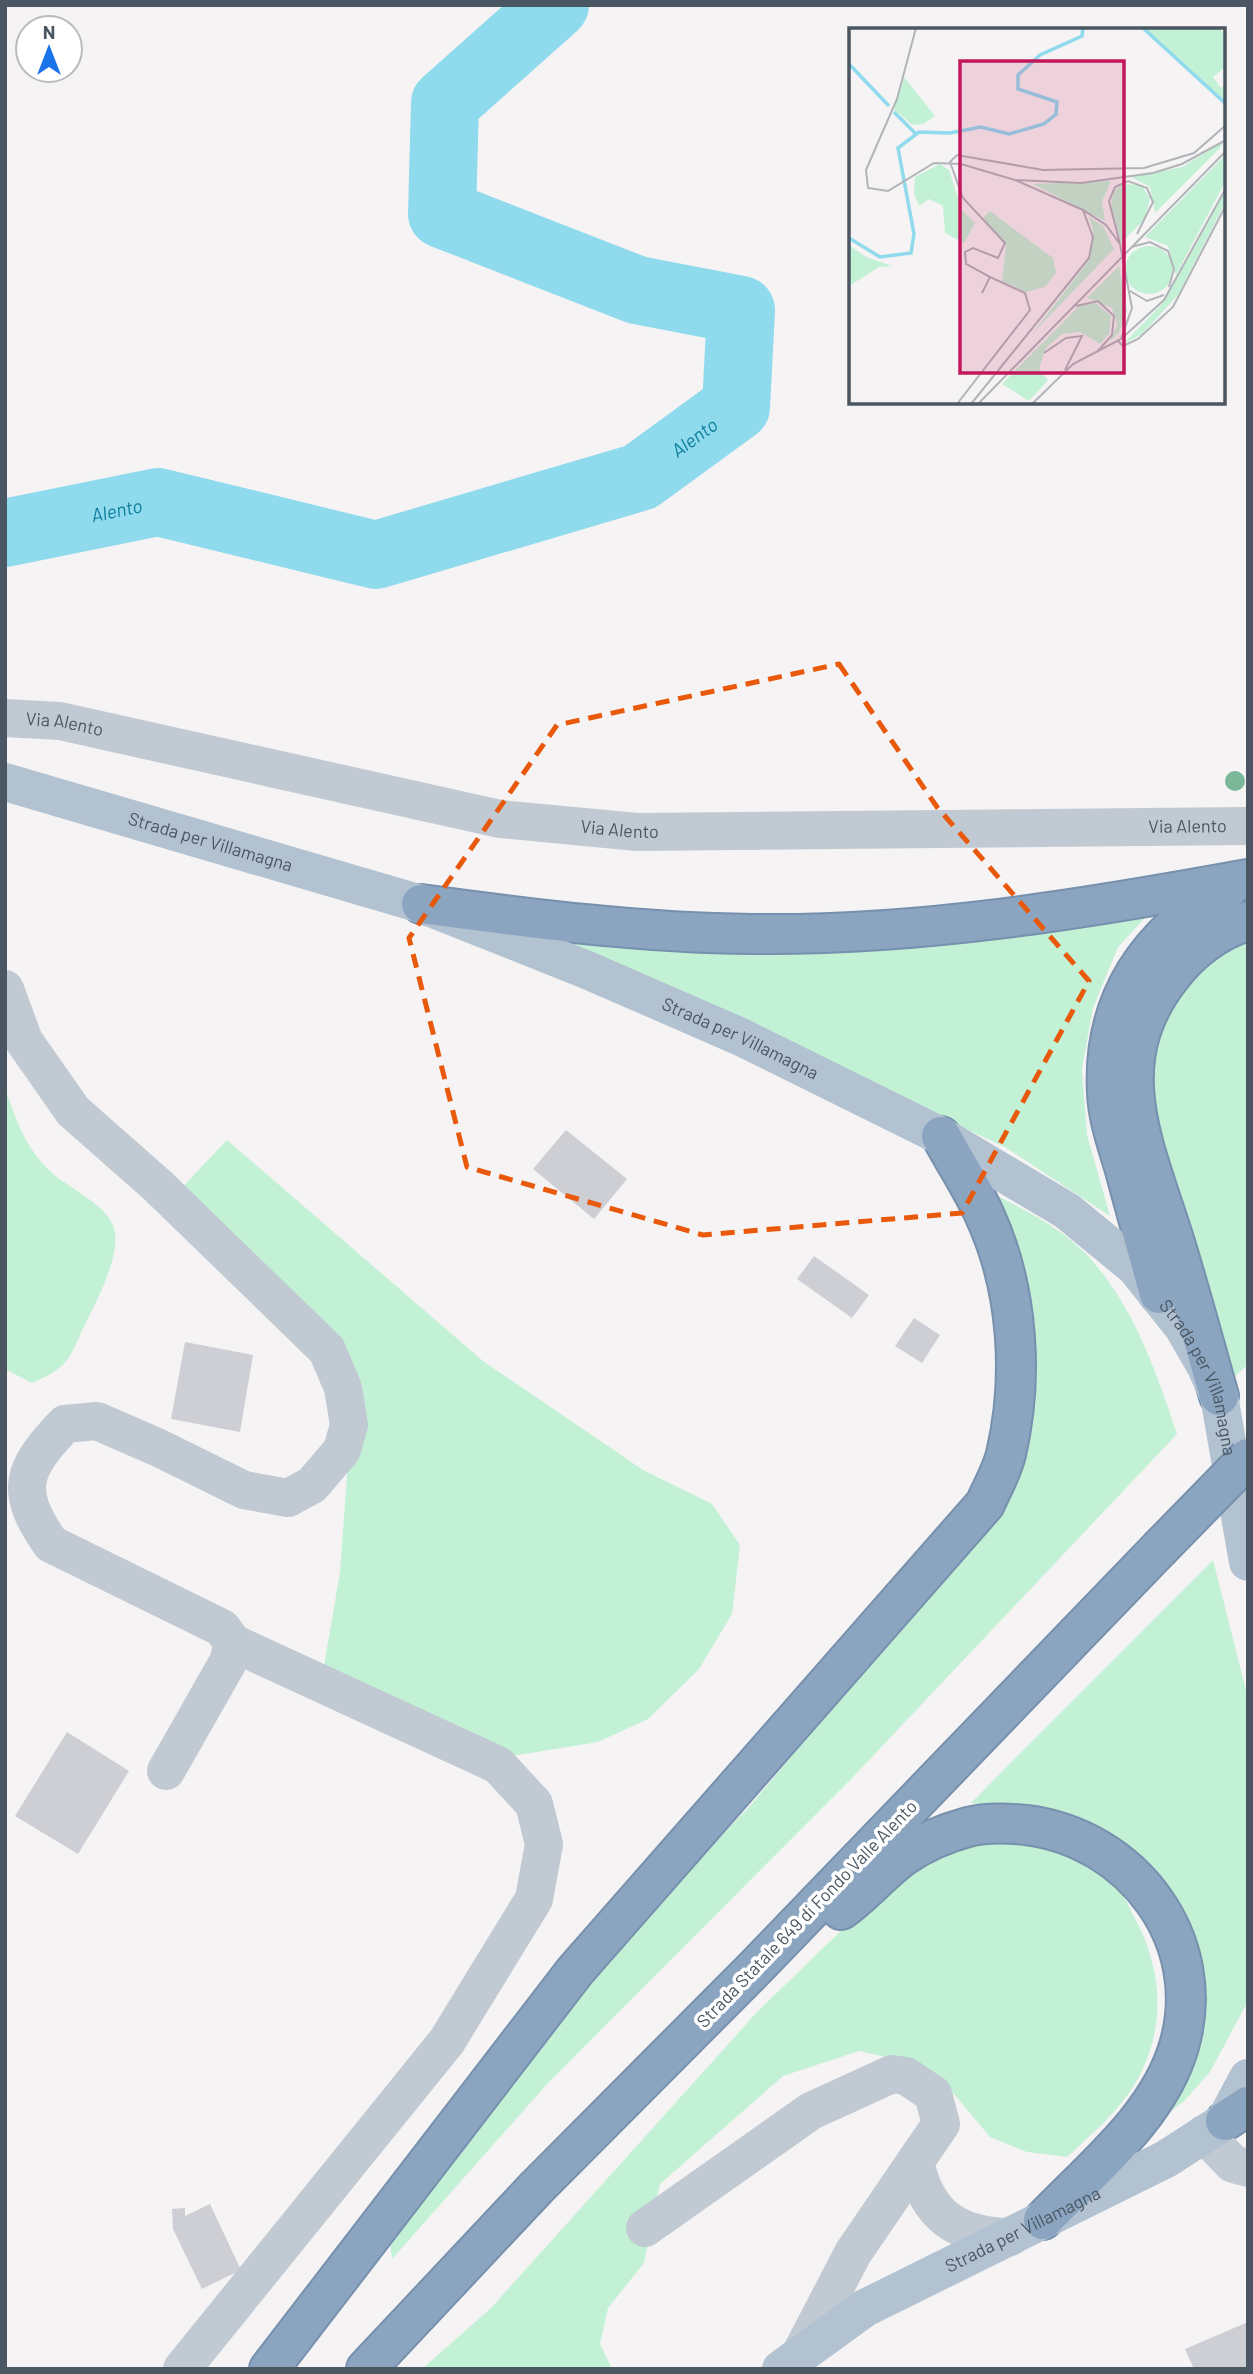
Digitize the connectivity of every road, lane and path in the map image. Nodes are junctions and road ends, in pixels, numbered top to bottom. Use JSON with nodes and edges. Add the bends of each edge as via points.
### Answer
{"nodes":[{"id":1,"x":5,"y":718,"type":"edge"},
{"id":2,"x":5,"y":782,"type":"edge"},
{"id":3,"x":1248,"y":826,"type":"edge"},
{"id":4,"x":1248,"y":879,"type":"edge"},
{"id":5,"x":421,"y":904,"type":"junction"},
{"id":6,"x":1248,"y":921,"type":"edge"},
{"id":7,"x":5,"y":989,"type":"edge"},
{"id":8,"x":941,"y":1136,"type":"junction"},
{"id":9,"x":1159,"y":1294,"type":"junction"},
{"id":10,"x":1219,"y":1396,"type":"junction"},
{"id":11,"x":1248,"y":1458,"type":"edge"},
{"id":12,"x":1248,"y":1562,"type":"edge"},
{"id":13,"x":233,"y":1643,"type":"junction"},
{"id":14,"x":166,"y":1771,"type":"dead end"},
{"id":15,"x":755,"y":1968,"type":"junction"},
{"id":16,"x":1248,"y":2078,"type":"edge"},
{"id":17,"x":1226,"y":2120,"type":"edge"},
{"id":18,"x":915,"y":2162,"type":"junction"},
{"id":19,"x":1248,"y":2168,"type":"edge"},
{"id":20,"x":1043,"y":2220,"type":"junction"},
{"id":21,"x":645,"y":2228,"type":"dead end"},
{"id":22,"x":1010,"y":2237,"type":"junction"},
{"id":23,"x":791,"y":2362,"type":"edge"},
{"id":24,"x":182,"y":2369,"type":"edge"},
{"id":25,"x":270,"y":2369,"type":"edge"},
{"id":26,"x":366,"y":2369,"type":"edge"}],
"edges":[{"from":1,"to":3,"type":"street","name":"Via Alento","via":[[60,721],[500,819],[637,832]]},
{"from":2,"to":5,"type":"main road","name":"Strada per Villamagna"},
{"from":4,"to":5,"type":"highway","via":[[1087,909],[921,928],[754,934],[586,926]]},
{"from":4,"to":9,"type":"highway","via":[[1166,932],[1134,972],[1117,1010],[1107,1053],[1107,1095],[1115,1135]]},
{"from":5,"to":8,"type":"main road","name":"Strada per Villamagna","via":[[741,1037]]},
{"from":6,"to":10,"type":"highway","via":[[1217,934],[1184,959],[1156,995],[1139,1033],[1134,1063],[1135,1107],[1148,1168]]},
{"from":7,"to":13,"type":"street","via":[[24,1041],[73,1111],[158,1186],[327,1350],[343,1388],[349,1425],[342,1450],[312,1485],[288,1498],[244,1490],[97,1422],[65,1424],[36,1454],[26,1485],[28,1503],[51,1544],[222,1628]]},
{"from":8,"to":9,"type":"main road","name":"Strada per Villamagna","via":[[1067,1211],[1113,1246]]},
{"from":8,"to":25,"type":"highway","via":[[985,1216],[1006,1278],[1014,1342],[1014,1395],[1006,1456],[985,1504],[575,1971]]},
{"from":9,"to":10,"type":"main road","name":"Strada per Villamagna","via":[[1183,1326]]},
{"from":10,"to":12,"type":"main road","name":"Strada per Villamagna"},
{"from":11,"to":15,"type":"highway","name":"Strada Statale 649 di Fondo Valle Alento","bridge":true},
{"from":13,"to":14,"type":"street","via":[[228,1662]]},
{"from":13,"to":24,"type":"street","via":[[498,1765],[534,1804],[544,1844],[534,1899],[447,2041]]},
{"from":15,"to":20,"type":"highway","via":[[854,1900],[904,1855],[970,1827],[1006,1823],[1053,1829],[1087,1841],[1127,1868],[1156,1902],[1178,1946],[1186,1999],[1180,2046],[1163,2087],[1136,2122]]},
{"from":15,"to":26,"type":"highway","name":"Strada Statale 649 di Fondo Valle Alento","via":[[536,2188]]},
{"from":16,"to":17,"type":"main road","name":"Strada per Villamagna"},
{"from":17,"to":19,"type":"street","via":[[1233,2164]]},
{"from":17,"to":20,"type":"main road","name":"Strada per Villamagna","via":[[1166,2159]]},
{"from":18,"to":21,"type":"street","via":[[941,2124],[939,2114],[933,2094],[906,2076],[892,2074],[811,2111]]},
{"from":18,"to":22,"type":"street","via":[[930,2202],[952,2223],[978,2236]]},
{"from":18,"to":23,"type":"street","via":[[853,2253]]},
{"from":20,"to":22,"type":"main road","name":"Strada per Villamagna"},
{"from":22,"to":23,"type":"main road","name":"Strada per Villamagna","via":[[865,2308]]}]}
